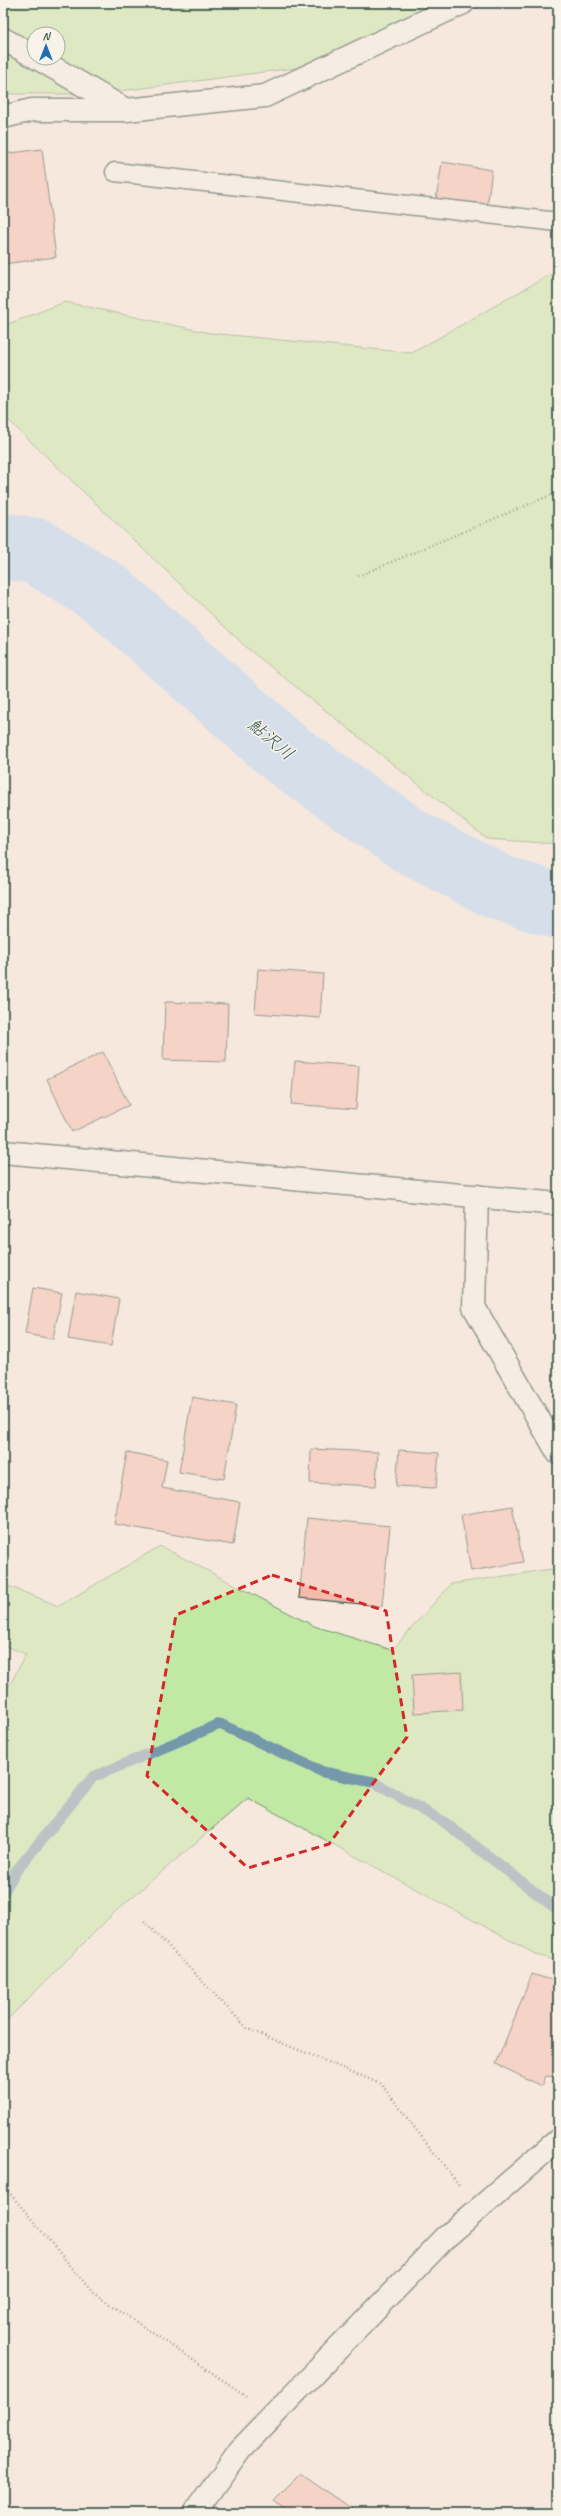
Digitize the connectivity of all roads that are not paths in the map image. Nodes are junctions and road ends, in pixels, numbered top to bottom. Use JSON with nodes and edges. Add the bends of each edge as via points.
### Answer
{"nodes":[{"id":1,"x":463,"y":3,"type":"edge"},
{"id":2,"x":3,"y":39,"type":"edge"},
{"id":3,"x":26,"y":52,"type":"edge"},
{"id":4,"x":51,"y":66,"type":"edge"},
{"id":5,"x":126,"y":110,"type":"junction"},
{"id":6,"x":3,"y":117,"type":"edge"},
{"id":7,"x":115,"y":172,"type":"dead end"},
{"id":8,"x":558,"y":222,"type":"edge"},
{"id":9,"x":3,"y":1152,"type":"edge"},
{"id":10,"x":477,"y":1196,"type":"junction"},
{"id":11,"x":558,"y":1204,"type":"edge"},
{"id":12,"x":558,"y":1453,"type":"edge"},
{"id":13,"x":558,"y":2140,"type":"edge"},
{"id":14,"x":195,"y":2513,"type":"edge"}],
"edges":[{"from":1,"to":5,"type":"street","via":[[265,96]]},
{"from":2,"to":3,"type":"street"},
{"from":4,"to":5,"type":"street"},
{"from":5,"to":6,"type":"street","via":[[32,110]]},
{"from":7,"to":8,"type":"lane"},
{"from":9,"to":10,"type":"street"},
{"from":10,"to":11,"type":"street"},
{"from":10,"to":12,"type":"street","via":[[474,1307]]},
{"from":13,"to":14,"type":"street","via":[[445,2238],[240,2450]]}]}
